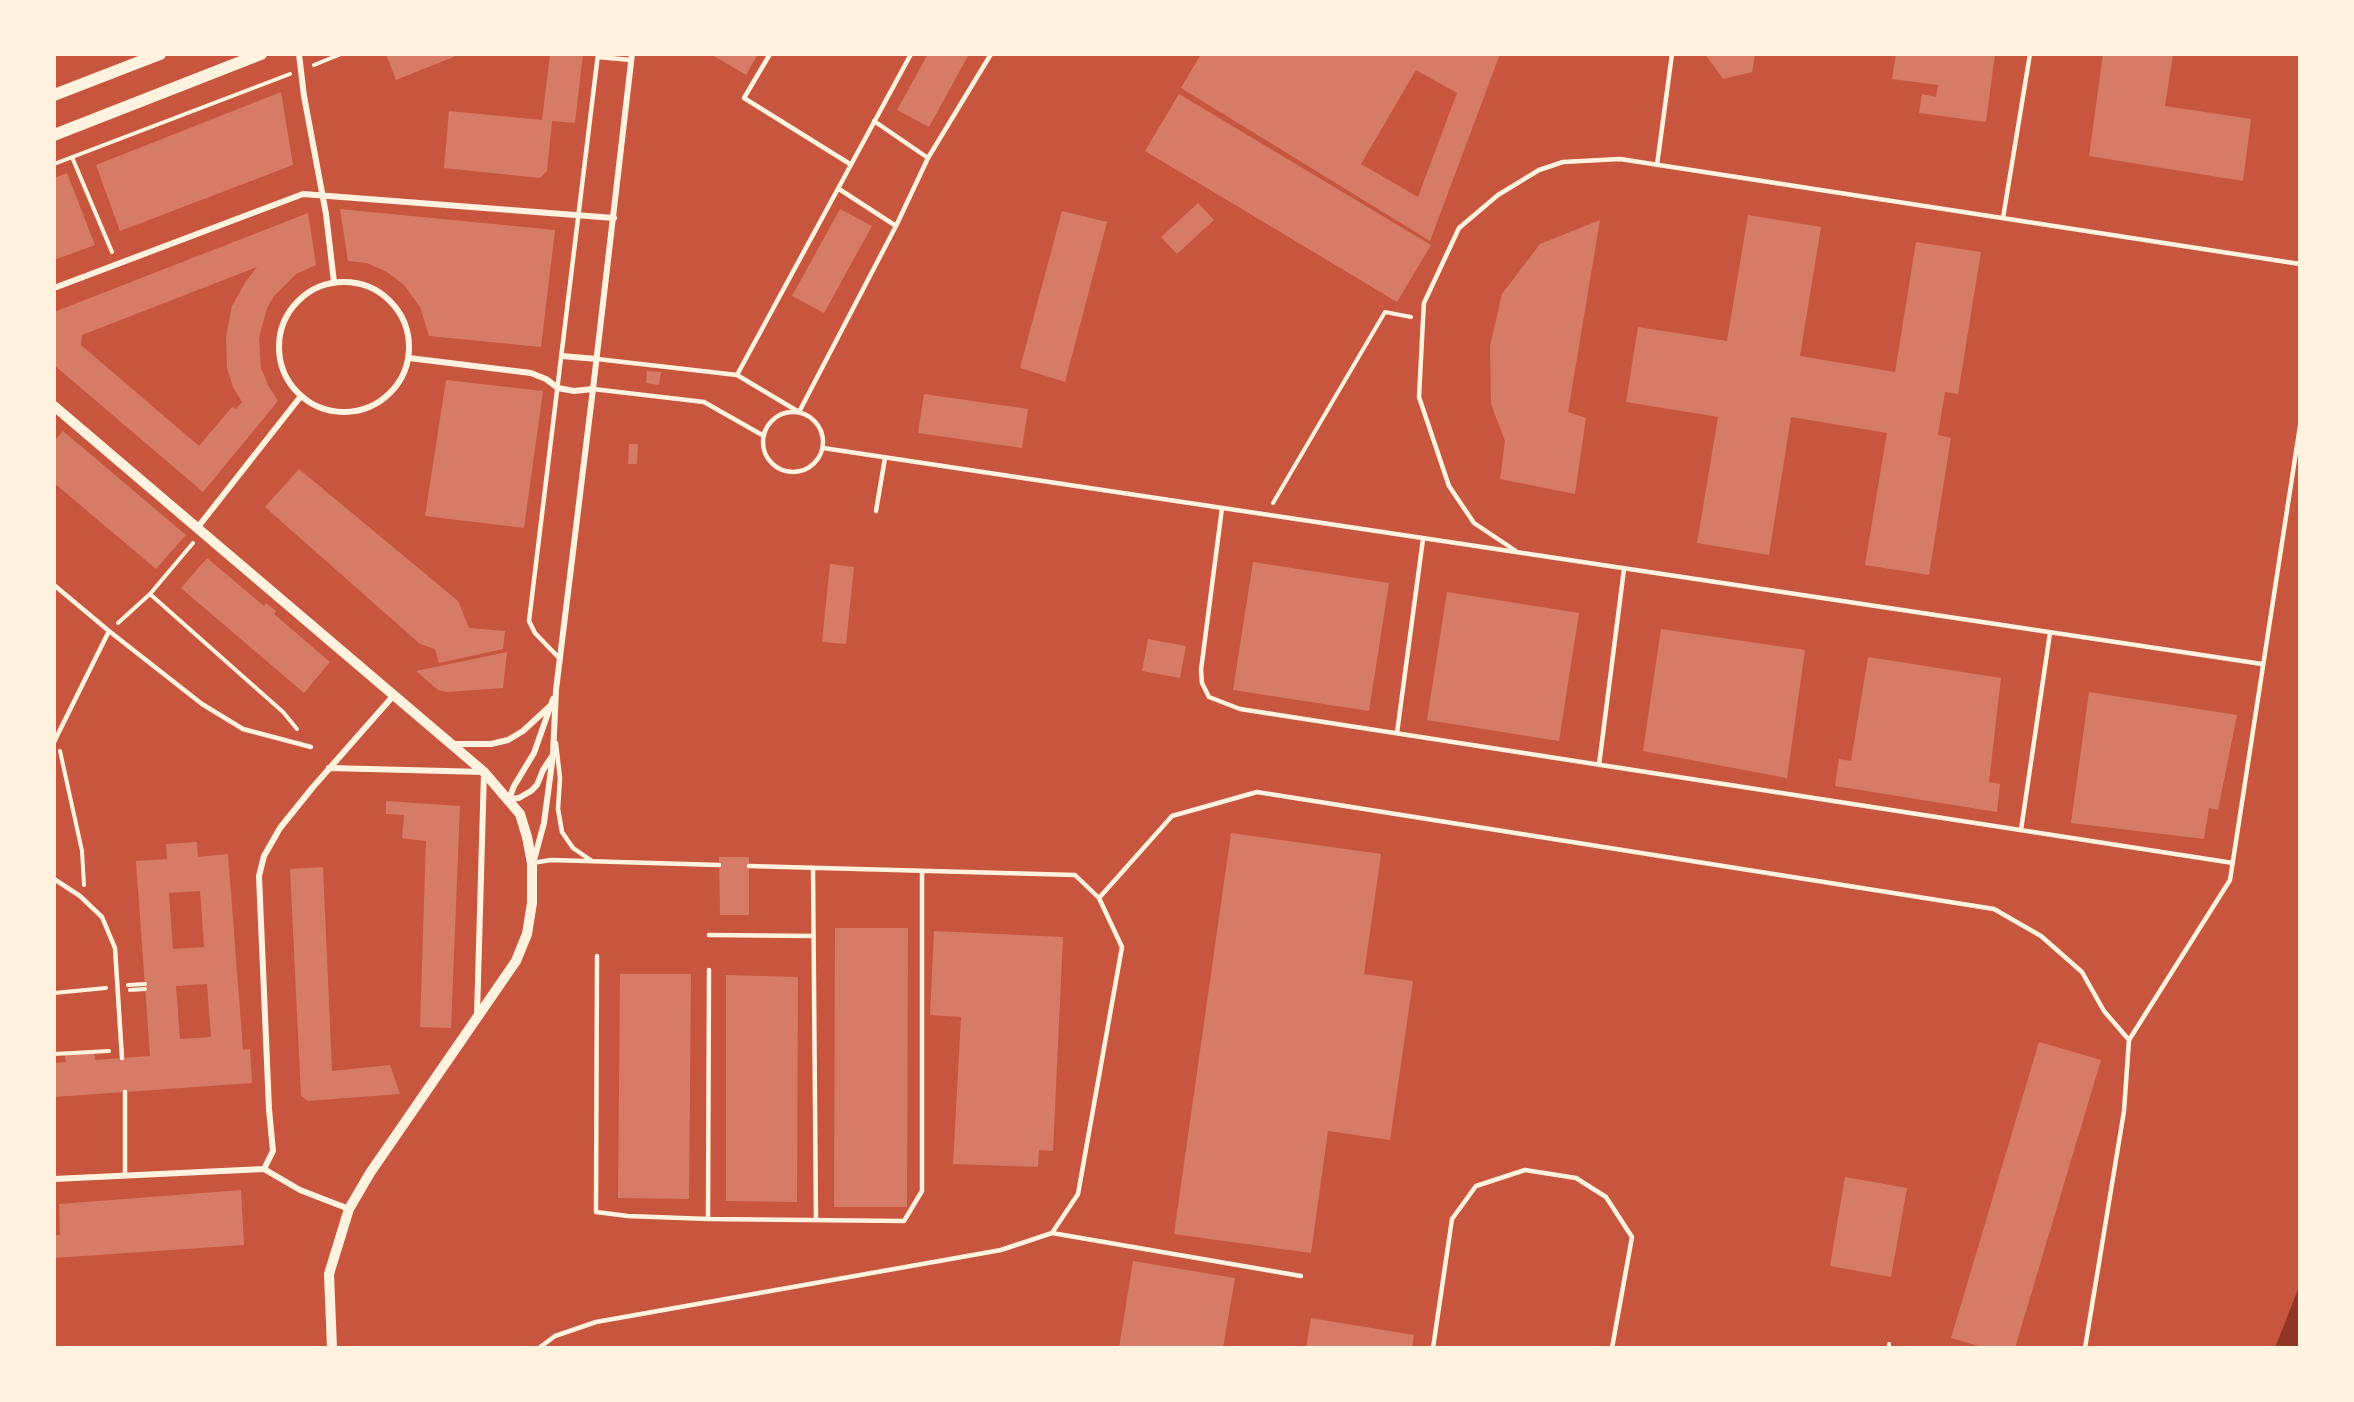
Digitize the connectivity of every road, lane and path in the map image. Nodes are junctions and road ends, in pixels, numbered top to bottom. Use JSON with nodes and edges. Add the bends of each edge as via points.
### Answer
{"nodes":[{"id":1,"x":160,"y":54,"type":"edge"},
{"id":2,"x":261,"y":54,"type":"edge"},
{"id":3,"x":299,"y":54,"type":"edge"},
{"id":4,"x":341,"y":54,"type":"edge"},
{"id":5,"x":770,"y":54,"type":"edge"},
{"id":6,"x":911,"y":54,"type":"edge"},
{"id":7,"x":991,"y":54,"type":"edge"},
{"id":8,"x":1672,"y":54,"type":"edge"},
{"id":9,"x":2030,"y":54,"type":"edge"},
{"id":10,"x":598,"y":56,"type":"edge"},
{"id":11,"x":631,"y":57,"type":"edge"},
{"id":12,"x":314,"y":65,"type":"dead end"},
{"id":13,"x":281,"y":78,"type":"dead end"},
{"id":14,"x":54,"y":95,"type":"edge"},
{"id":15,"x":874,"y":121,"type":"junction"},
{"id":16,"x":54,"y":135,"type":"edge"},
{"id":17,"x":72,"y":156,"type":"junction"},
{"id":18,"x":928,"y":158,"type":"junction"},
{"id":19,"x":54,"y":164,"type":"edge"},
{"id":20,"x":850,"y":164,"type":"junction"},
{"id":21,"x":1657,"y":165,"type":"junction"},
{"id":22,"x":839,"y":189,"type":"junction"},
{"id":23,"x":322,"y":195,"type":"junction"},
{"id":24,"x":579,"y":215,"type":"junction"},
{"id":25,"x":614,"y":218,"type":"junction"},
{"id":26,"x":2003,"y":218,"type":"junction"},
{"id":27,"x":896,"y":226,"type":"junction"},
{"id":28,"x":117,"y":264,"type":"junction"},
{"id":29,"x":2300,"y":264,"type":"edge"},
{"id":30,"x":334,"y":282,"type":"junction"},
{"id":31,"x":54,"y":288,"type":"edge"},
{"id":32,"x":1423,"y":320,"type":"junction"},
{"id":33,"x":562,"y":356,"type":"junction"},
{"id":34,"x":409,"y":358,"type":"junction"},
{"id":35,"x":597,"y":359,"type":"junction"},
{"id":36,"x":736,"y":375,"type":"junction"},
{"id":37,"x":558,"y":388,"type":"junction"},
{"id":38,"x":593,"y":389,"type":"junction"},
{"id":39,"x":301,"y":396,"type":"junction"},
{"id":40,"x":54,"y":406,"type":"edge"},
{"id":41,"x":799,"y":412,"type":"junction"},
{"id":42,"x":2300,"y":426,"type":"edge"},
{"id":43,"x":764,"y":436,"type":"junction"},
{"id":44,"x":823,"y":448,"type":"junction"},
{"id":45,"x":885,"y":458,"type":"junction"},
{"id":46,"x":1222,"y":508,"type":"junction"},
{"id":47,"x":876,"y":511,"type":"dead end"},
{"id":48,"x":1266,"y":515,"type":"junction"},
{"id":49,"x":201,"y":529,"type":"junction"},
{"id":50,"x":1423,"y":539,"type":"junction"},
{"id":51,"x":1518,"y":553,"type":"junction"},
{"id":52,"x":1624,"y":569,"type":"junction"},
{"id":53,"x":54,"y":585,"type":"edge"},
{"id":54,"x":150,"y":594,"type":"junction"},
{"id":55,"x":109,"y":631,"type":"junction"},
{"id":56,"x":2050,"y":633,"type":"junction"},
{"id":57,"x":560,"y":659,"type":"junction"},
{"id":58,"x":2262,"y":664,"type":"junction"},
{"id":59,"x":556,"y":690,"type":"junction"},
{"id":60,"x":394,"y":695,"type":"junction"},
{"id":61,"x":552,"y":701,"type":"junction"},
{"id":62,"x":555,"y":732,"type":"junction"},
{"id":63,"x":1397,"y":733,"type":"junction"},
{"id":64,"x":55,"y":739,"type":"edge"},
{"id":65,"x":450,"y":744,"type":"junction"},
{"id":66,"x":312,"y":747,"type":"joint"},
{"id":67,"x":553,"y":755,"type":"junction"},
{"id":68,"x":1599,"y":765,"type":"junction"},
{"id":69,"x":329,"y":768,"type":"junction"},
{"id":70,"x":484,"y":772,"type":"junction"},
{"id":71,"x":509,"y":799,"type":"junction"},
{"id":72,"x":2021,"y":830,"type":"junction"},
{"id":73,"x":595,"y":862,"type":"junction"},
{"id":74,"x":532,"y":863,"type":"junction"},
{"id":75,"x":2233,"y":863,"type":"junction"},
{"id":76,"x":719,"y":865,"type":"dead end"},
{"id":77,"x":749,"y":866,"type":"dead end"},
{"id":78,"x":813,"y":868,"type":"junction"},
{"id":79,"x":922,"y":871,"type":"junction"},
{"id":80,"x":54,"y":879,"type":"edge"},
{"id":81,"x":1099,"y":897,"type":"junction"},
{"id":82,"x":85,"y":900,"type":"junction"},
{"id":83,"x":709,"y":935,"type":"dead end"},
{"id":84,"x":814,"y":936,"type":"junction"},
{"id":85,"x":597,"y":956,"type":"dead end"},
{"id":86,"x":709,"y":970,"type":"dead end"},
{"id":87,"x":118,"y":986,"type":"junction"},
{"id":88,"x":54,"y":993,"type":"edge"},
{"id":89,"x":477,"y":1020,"type":"junction"},
{"id":90,"x":2129,"y":1040,"type":"junction"},
{"id":91,"x":122,"y":1050,"type":"junction"},
{"id":92,"x":54,"y":1054,"type":"edge"},
{"id":93,"x":123,"y":1058,"type":"dead end"},
{"id":94,"x":125,"y":1092,"type":"dead end"},
{"id":95,"x":264,"y":1169,"type":"junction"},
{"id":96,"x":125,"y":1175,"type":"junction"},
{"id":97,"x":54,"y":1179,"type":"edge"},
{"id":98,"x":349,"y":1209,"type":"junction"},
{"id":99,"x":708,"y":1219,"type":"junction"},
{"id":100,"x":816,"y":1220,"type":"junction"},
{"id":101,"x":1052,"y":1233,"type":"junction"},
{"id":102,"x":1301,"y":1276,"type":"dead end"},
{"id":103,"x":332,"y":1348,"type":"edge"},
{"id":104,"x":539,"y":1348,"type":"edge"},
{"id":105,"x":1432,"y":1348,"type":"edge"},
{"id":106,"x":1612,"y":1348,"type":"edge"},
{"id":107,"x":2085,"y":1348,"type":"edge"}],
"edges":[{"from":1,"to":14,"type":"main road"},
{"from":2,"to":16,"type":"main road"},
{"from":3,"to":23,"type":"street"},
{"from":4,"to":12,"type":"path"},
{"from":5,"to":20,"type":"lane","via":[[744,98]]},
{"from":6,"to":15,"type":"lane"},
{"from":7,"to":18,"type":"lane"},
{"from":8,"to":21,"type":"lane"},
{"from":9,"to":26,"type":"lane"},
{"from":10,"to":11,"type":"lane"},
{"from":10,"to":24,"type":"lane"},
{"from":11,"to":25,"type":"street"},
{"from":13,"to":17,"type":"path"},
{"from":15,"to":18,"type":"lane"},
{"from":15,"to":20,"type":"lane"},
{"from":17,"to":19,"type":"path"},
{"from":17,"to":28,"type":"path"},
{"from":18,"to":27,"type":"lane"},
{"from":20,"to":22,"type":"lane"},
{"from":21,"to":26,"type":"lane"},
{"from":21,"to":32,"type":"lane","via":[[1620,159],[1563,162],[1539,170],[1498,195],[1459,228],[1424,303]]},
{"from":22,"to":27,"type":"lane"},
{"from":22,"to":36,"type":"lane"},
{"from":23,"to":24,"type":"street"},
{"from":23,"to":28,"type":"street","via":[[303,194]]},
{"from":23,"to":30,"type":"street"},
{"from":24,"to":25,"type":"street"},
{"from":24,"to":33,"type":"lane"},
{"from":25,"to":35,"type":"street"},
{"from":26,"to":29,"type":"lane"},
{"from":27,"to":41,"type":"lane"},
{"from":28,"to":31,"type":"street"},
{"from":30,"to":34,"type":"street","via":[[355,282],[374,288],[391,301],[403,318]]},
{"from":30,"to":39,"type":"street","via":[[314,288],[284,318],[279,360],[287,380]]},
{"from":32,"to":48,"type":"path","via":[[1385,312]]},
{"from":32,"to":51,"type":"lane","via":[[1419,397],[1449,486],[1474,523]]},
{"from":33,"to":35,"type":"street"},
{"from":33,"to":37,"type":"lane"},
{"from":34,"to":37,"type":"street","via":[[531,373]]},
{"from":34,"to":39,"type":"street","via":[[391,393],[375,405],[336,412],[317,407]]},
{"from":35,"to":36,"type":"lane"},
{"from":35,"to":38,"type":"street"},
{"from":36,"to":41,"type":"lane"},
{"from":37,"to":38,"type":"street"},
{"from":37,"to":57,"type":"lane","via":[[530,621],[535,633]]},
{"from":38,"to":43,"type":"lane","via":[[704,402]]},
{"from":38,"to":57,"type":"street"},
{"from":39,"to":49,"type":"street"},
{"from":40,"to":49,"type":"street"},
{"from":41,"to":43,"type":"lane","via":[[782,414],[773,420]]},
{"from":41,"to":44,"type":"lane","via":[[812,418],[820,428]]},
{"from":42,"to":58,"type":"lane"},
{"from":43,"to":44,"type":"lane","via":[[771,462],[788,471],[800,471],[814,463]]},
{"from":44,"to":45,"type":"lane"},
{"from":45,"to":46,"type":"lane"},
{"from":45,"to":47,"type":"lane"},
{"from":46,"to":48,"type":"lane"},
{"from":46,"to":63,"type":"lane","via":[[1201,670],[1209,698],[1240,709]]},
{"from":48,"to":50,"type":"lane"},
{"from":49,"to":54,"type":"path"},
{"from":49,"to":60,"type":"street"},
{"from":50,"to":51,"type":"lane"},
{"from":50,"to":63,"type":"lane"},
{"from":51,"to":52,"type":"lane"},
{"from":52,"to":56,"type":"lane"},
{"from":52,"to":68,"type":"lane"},
{"from":53,"to":55,"type":"lane"},
{"from":54,"to":55,"type":"path"},
{"from":54,"to":66,"type":"path","via":[[283,712]]},
{"from":55,"to":64,"type":"lane"},
{"from":55,"to":66,"type":"lane","via":[[202,704],[243,729]]},
{"from":56,"to":58,"type":"lane"},
{"from":56,"to":72,"type":"lane"},
{"from":57,"to":59,"type":"street"},
{"from":58,"to":75,"type":"lane"},
{"from":59,"to":61,"type":"street"},
{"from":59,"to":62,"type":"street"},
{"from":60,"to":65,"type":"street"},
{"from":60,"to":69,"type":"street"},
{"from":61,"to":65,"type":"street","via":[[533,723],[508,740]]},
{"from":61,"to":71,"type":"street","via":[[534,753]]},
{"from":62,"to":67,"type":"street"},
{"from":62,"to":73,"type":"lane","via":[[562,832],[573,848]]},
{"from":63,"to":68,"type":"lane"},
{"from":64,"to":82,"type":"path","via":[[81,851]]},
{"from":65,"to":70,"type":"street"},
{"from":67,"to":71,"type":"street","via":[[531,791]]},
{"from":67,"to":74,"type":"street","via":[[544,823]]},
{"from":68,"to":72,"type":"lane"},
{"from":69,"to":70,"type":"street"},
{"from":69,"to":95,"type":"street","via":[[280,828],[264,856],[259,876],[273,1151]]},
{"from":70,"to":71,"type":"street"},
{"from":70,"to":89,"type":"street"},
{"from":71,"to":74,"type":"street","via":[[520,814]]},
{"from":72,"to":75,"type":"lane"},
{"from":73,"to":74,"type":"lane"},
{"from":73,"to":76,"type":"lane"},
{"from":74,"to":89,"type":"street","via":[[527,934],[516,961]]},
{"from":75,"to":90,"type":"lane","via":[[2230,880]]},
{"from":77,"to":78,"type":"lane"},
{"from":78,"to":79,"type":"lane"},
{"from":78,"to":84,"type":"lane"},
{"from":79,"to":81,"type":"lane","via":[[1075,875]]},
{"from":79,"to":100,"type":"lane","via":[[922,1191],[904,1221]]},
{"from":80,"to":82,"type":"lane"},
{"from":81,"to":90,"type":"lane","via":[[1173,816],[1257,792],[1994,909],[2041,936],[2082,972],[2104,1011]]},
{"from":81,"to":101,"type":"lane","via":[[1122,947],[1078,1194]]},
{"from":82,"to":87,"type":"lane","via":[[102,916],[115,948]]},
{"from":83,"to":84,"type":"lane"},
{"from":84,"to":100,"type":"lane"},
{"from":85,"to":99,"type":"lane","via":[[596,1212]]},
{"from":86,"to":99,"type":"lane"},
{"from":87,"to":88,"type":"path"},
{"from":87,"to":91,"type":"lane"},
{"from":89,"to":98,"type":"street"},
{"from":90,"to":107,"type":"lane","via":[[2124,1111]]},
{"from":91,"to":92,"type":"path"},
{"from":91,"to":93,"type":"lane"},
{"from":94,"to":96,"type":"lane"},
{"from":95,"to":96,"type":"street"},
{"from":95,"to":98,"type":"street","via":[[300,1190]]},
{"from":96,"to":97,"type":"street"},
{"from":98,"to":103,"type":"street","via":[[329,1274]]},
{"from":99,"to":100,"type":"lane"},
{"from":101,"to":102,"type":"lane"},
{"from":101,"to":104,"type":"lane","via":[[1001,1250],[596,1322],[555,1336]]},
{"from":105,"to":106,"type":"lane","via":[[1452,1219],[1476,1186],[1526,1170],[1576,1178],[1606,1197],[1632,1237]]}]}
